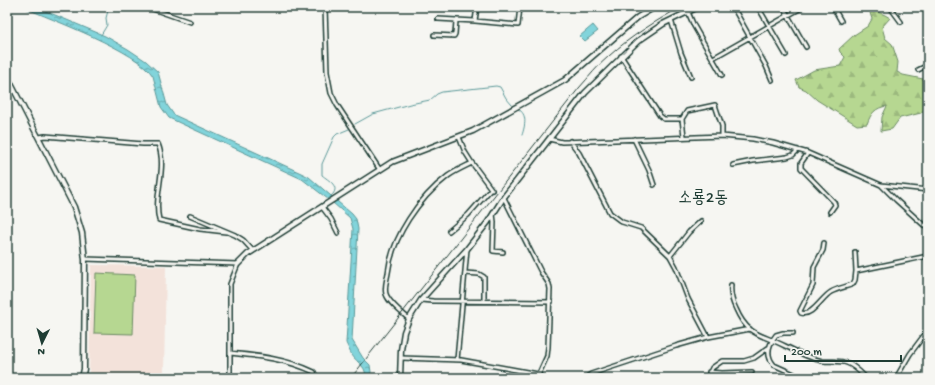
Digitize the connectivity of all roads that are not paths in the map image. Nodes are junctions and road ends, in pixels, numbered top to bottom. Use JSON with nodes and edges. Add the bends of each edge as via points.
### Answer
{"nodes":[{"id":1,"x":147,"y":7,"type":"edge"},
{"id":2,"x":325,"y":7,"type":"edge"},
{"id":3,"x":477,"y":7,"type":"edge"},
{"id":4,"x":520,"y":7,"type":"edge"},
{"id":5,"x":655,"y":7,"type":"edge"},
{"id":6,"x":698,"y":7,"type":"edge"},
{"id":7,"x":734,"y":7,"type":"edge"},
{"id":8,"x":758,"y":7,"type":"edge"},
{"id":9,"x":783,"y":7,"type":"edge"},
{"id":10,"x":803,"y":7,"type":"edge"},
{"id":11,"x":833,"y":7,"type":"edge"},
{"id":12,"x":890,"y":7,"type":"edge"},
{"id":13,"x":688,"y":12,"type":"junction"},
{"id":14,"x":788,"y":16,"type":"junction"},
{"id":15,"x":438,"y":19,"type":"dead end"},
{"id":16,"x":671,"y":20,"type":"junction"},
{"id":17,"x":456,"y":21,"type":"junction"},
{"id":18,"x":475,"y":21,"type":"junction"},
{"id":19,"x":841,"y":21,"type":"dead end"},
{"id":20,"x":190,"y":22,"type":"dead end"},
{"id":21,"x":900,"y":22,"type":"dead end"},
{"id":22,"x":769,"y":26,"type":"junction"},
{"id":23,"x":434,"y":35,"type":"dead end"},
{"id":24,"x":750,"y":37,"type":"junction"},
{"id":25,"x":806,"y":47,"type":"dead end"},
{"id":26,"x":786,"y":55,"type":"dead end"},
{"id":27,"x":621,"y":56,"type":"junction"},
{"id":28,"x":713,"y":58,"type":"junction"},
{"id":29,"x":928,"y":65,"type":"edge"},
{"id":30,"x":918,"y":70,"type":"dead end"},
{"id":31,"x":722,"y":75,"type":"dead end"},
{"id":32,"x":7,"y":76,"type":"edge"},
{"id":33,"x":691,"y":77,"type":"dead end"},
{"id":34,"x":772,"y":80,"type":"dead end"},
{"id":35,"x":682,"y":119,"type":"junction"},
{"id":36,"x":684,"y":136,"type":"junction"},
{"id":37,"x":722,"y":136,"type":"junction"},
{"id":38,"x":39,"y":137,"type":"junction"},
{"id":39,"x":460,"y":137,"type":"junction"},
{"id":40,"x":549,"y":139,"type":"junction"},
{"id":41,"x":634,"y":139,"type":"junction"},
{"id":42,"x":570,"y":141,"type":"junction"},
{"id":43,"x":798,"y":150,"type":"junction"},
{"id":44,"x":808,"y":153,"type":"junction"},
{"id":45,"x":472,"y":163,"type":"junction"},
{"id":46,"x":733,"y":165,"type":"dead end"},
{"id":47,"x":380,"y":170,"type":"junction"},
{"id":48,"x":654,"y":185,"type":"dead end"},
{"id":49,"x":881,"y":185,"type":"junction"},
{"id":50,"x":928,"y":190,"type":"edge"},
{"id":51,"x":504,"y":197,"type":"junction"},
{"id":52,"x":322,"y":207,"type":"junction"},
{"id":53,"x":830,"y":212,"type":"dead end"},
{"id":54,"x":493,"y":214,"type":"junction"},
{"id":55,"x":190,"y":216,"type":"dead end"},
{"id":56,"x":701,"y":221,"type":"dead end"},
{"id":57,"x":928,"y":229,"type":"edge"},
{"id":58,"x":450,"y":231,"type":"dead end"},
{"id":59,"x":226,"y":232,"type":"junction"},
{"id":60,"x":338,"y":232,"type":"dead end"},
{"id":61,"x":824,"y":243,"type":"dead end"},
{"id":62,"x":467,"y":248,"type":"junction"},
{"id":63,"x":253,"y":251,"type":"junction"},
{"id":64,"x":503,"y":252,"type":"dead end"},
{"id":65,"x":855,"y":252,"type":"dead end"},
{"id":66,"x":670,"y":256,"type":"junction"},
{"id":67,"x":928,"y":256,"type":"edge"},
{"id":68,"x":85,"y":259,"type":"junction"},
{"id":69,"x":238,"y":264,"type":"junction"},
{"id":70,"x":856,"y":271,"type":"junction"},
{"id":71,"x":465,"y":273,"type":"junction"},
{"id":72,"x":731,"y":285,"type":"dead end"},
{"id":73,"x":421,"y":300,"type":"junction"},
{"id":74,"x":463,"y":301,"type":"junction"},
{"id":75,"x":484,"y":301,"type":"junction"},
{"id":76,"x":550,"y":302,"type":"junction"},
{"id":77,"x":409,"y":319,"type":"junction"},
{"id":78,"x":750,"y":329,"type":"junction"},
{"id":79,"x":928,"y":330,"type":"edge"},
{"id":80,"x":794,"y":333,"type":"dead end"},
{"id":81,"x":708,"y":338,"type":"junction"},
{"id":82,"x":772,"y":341,"type":"junction"},
{"id":83,"x":768,"y":348,"type":"junction"},
{"id":84,"x":230,"y":353,"type":"junction"},
{"id":85,"x":401,"y":358,"type":"junction"},
{"id":86,"x":457,"y":360,"type":"junction"},
{"id":87,"x":709,"y":372,"type":"junction"},
{"id":88,"x":752,"y":372,"type":"dead end"},
{"id":89,"x":538,"y":374,"type":"junction"},
{"id":90,"x":82,"y":378,"type":"edge"},
{"id":91,"x":230,"y":378,"type":"edge"},
{"id":92,"x":316,"y":378,"type":"edge"},
{"id":93,"x":400,"y":378,"type":"edge"},
{"id":94,"x":537,"y":378,"type":"edge"},
{"id":95,"x":585,"y":378,"type":"edge"},
{"id":96,"x":707,"y":378,"type":"edge"},
{"id":97,"x":794,"y":378,"type":"edge"},
{"id":98,"x":866,"y":378,"type":"edge"},
{"id":99,"x":896,"y":378,"type":"edge"}],
"edges":[{"from":1,"to":20,"type":"street"},
{"from":2,"to":47,"type":"street","via":[[327,72],[331,92]]},
{"from":3,"to":18,"type":"street"},
{"from":4,"to":18,"type":"street","via":[[518,25]]},
{"from":5,"to":39,"type":"street","via":[[638,17],[565,80]]},
{"from":6,"to":13,"type":"street"},
{"from":7,"to":24,"type":"street"},
{"from":8,"to":22,"type":"street"},
{"from":9,"to":14,"type":"street"},
{"from":10,"to":14,"type":"street"},
{"from":11,"to":19,"type":"street"},
{"from":12,"to":21,"type":"street"},
{"from":13,"to":16,"type":"street"},
{"from":13,"to":28,"type":"street"},
{"from":14,"to":22,"type":"street"},
{"from":14,"to":25,"type":"street"},
{"from":15,"to":17,"type":"street"},
{"from":16,"to":27,"type":"street","via":[[638,41]]},
{"from":16,"to":33,"type":"street"},
{"from":17,"to":18,"type":"street"},
{"from":17,"to":23,"type":"street","via":[[454,36]]},
{"from":22,"to":24,"type":"street"},
{"from":22,"to":26,"type":"street"},
{"from":24,"to":28,"type":"street"},
{"from":24,"to":34,"type":"street"},
{"from":27,"to":35,"type":"street","via":[[660,116],[664,119]]},
{"from":27,"to":40,"type":"street","via":[[585,93]]},
{"from":28,"to":31,"type":"street"},
{"from":29,"to":30,"type":"street"},
{"from":32,"to":38,"type":"street"},
{"from":35,"to":36,"type":"street"},
{"from":35,"to":37,"type":"street","via":[[687,111],[715,105],[722,126]]},
{"from":36,"to":37,"type":"street"},
{"from":36,"to":41,"type":"street"},
{"from":37,"to":43,"type":"street","via":[[773,143]]},
{"from":38,"to":59,"type":"street","via":[[158,144],[162,157],[158,198],[159,220]]},
{"from":38,"to":68,"type":"street","via":[[74,207],[82,233]]},
{"from":39,"to":45,"type":"street"},
{"from":39,"to":47,"type":"street","via":[[402,158]]},
{"from":40,"to":42,"type":"street"},
{"from":40,"to":51,"type":"street"},
{"from":41,"to":42,"type":"street"},
{"from":41,"to":48,"type":"street"},
{"from":42,"to":66,"type":"street","via":[[579,153],[610,213],[622,222],[641,228]]},
{"from":43,"to":44,"type":"street"},
{"from":43,"to":46,"type":"street","via":[[787,157]]},
{"from":44,"to":49,"type":"street"},
{"from":44,"to":53,"type":"street","via":[[801,163],[801,168],[834,202],[835,205]]},
{"from":45,"to":58,"type":"street","via":[[492,189]]},
{"from":45,"to":77,"type":"street","via":[[449,175],[430,192],[400,233],[389,260],[386,292],[391,302]]},
{"from":47,"to":52,"type":"street"},
{"from":49,"to":50,"type":"street"},
{"from":49,"to":57,"type":"street"},
{"from":51,"to":54,"type":"street"},
{"from":51,"to":76,"type":"street","via":[[549,284]]},
{"from":52,"to":60,"type":"street"},
{"from":52,"to":63,"type":"street"},
{"from":54,"to":62,"type":"street"},
{"from":54,"to":64,"type":"street","via":[[493,251]]},
{"from":55,"to":59,"type":"street"},
{"from":56,"to":66,"type":"street"},
{"from":59,"to":63,"type":"street","via":[[243,240]]},
{"from":61,"to":70,"type":"street","via":[[814,267],[813,285],[801,313],[808,314],[824,297],[853,284]]},
{"from":62,"to":71,"type":"street"},
{"from":62,"to":73,"type":"street"},
{"from":63,"to":69,"type":"street"},
{"from":65,"to":70,"type":"street"},
{"from":66,"to":81,"type":"street"},
{"from":67,"to":70,"type":"street"},
{"from":68,"to":69,"type":"street"},
{"from":68,"to":90,"type":"street"},
{"from":69,"to":84,"type":"street","via":[[230,284]]},
{"from":71,"to":74,"type":"street"},
{"from":71,"to":75,"type":"street","via":[[480,274],[484,277]]},
{"from":72,"to":78,"type":"street","via":[[731,298],[746,327]]},
{"from":73,"to":74,"type":"street"},
{"from":73,"to":77,"type":"street"},
{"from":74,"to":75,"type":"street"},
{"from":74,"to":86,"type":"street"},
{"from":75,"to":76,"type":"street"},
{"from":76,"to":89,"type":"street","via":[[547,356]]},
{"from":77,"to":85,"type":"street","via":[[404,332]]},
{"from":78,"to":81,"type":"street"},
{"from":78,"to":82,"type":"street"},
{"from":79,"to":99,"type":"street"},
{"from":80,"to":82,"type":"street","via":[[776,335]]},
{"from":81,"to":95,"type":"street","via":[[622,363]]},
{"from":82,"to":83,"type":"street"},
{"from":82,"to":98,"type":"street","via":[[823,361],[847,363]]},
{"from":83,"to":87,"type":"street","via":[[754,358],[744,361],[722,361]]},
{"from":83,"to":97,"type":"street","via":[[772,363],[794,374]]},
{"from":84,"to":91,"type":"street"},
{"from":84,"to":92,"type":"street","via":[[280,359],[314,372]]},
{"from":85,"to":86,"type":"street"},
{"from":85,"to":93,"type":"street"},
{"from":86,"to":89,"type":"street"},
{"from":87,"to":88,"type":"street"},
{"from":87,"to":96,"type":"street"},
{"from":89,"to":94,"type":"street"}]}
